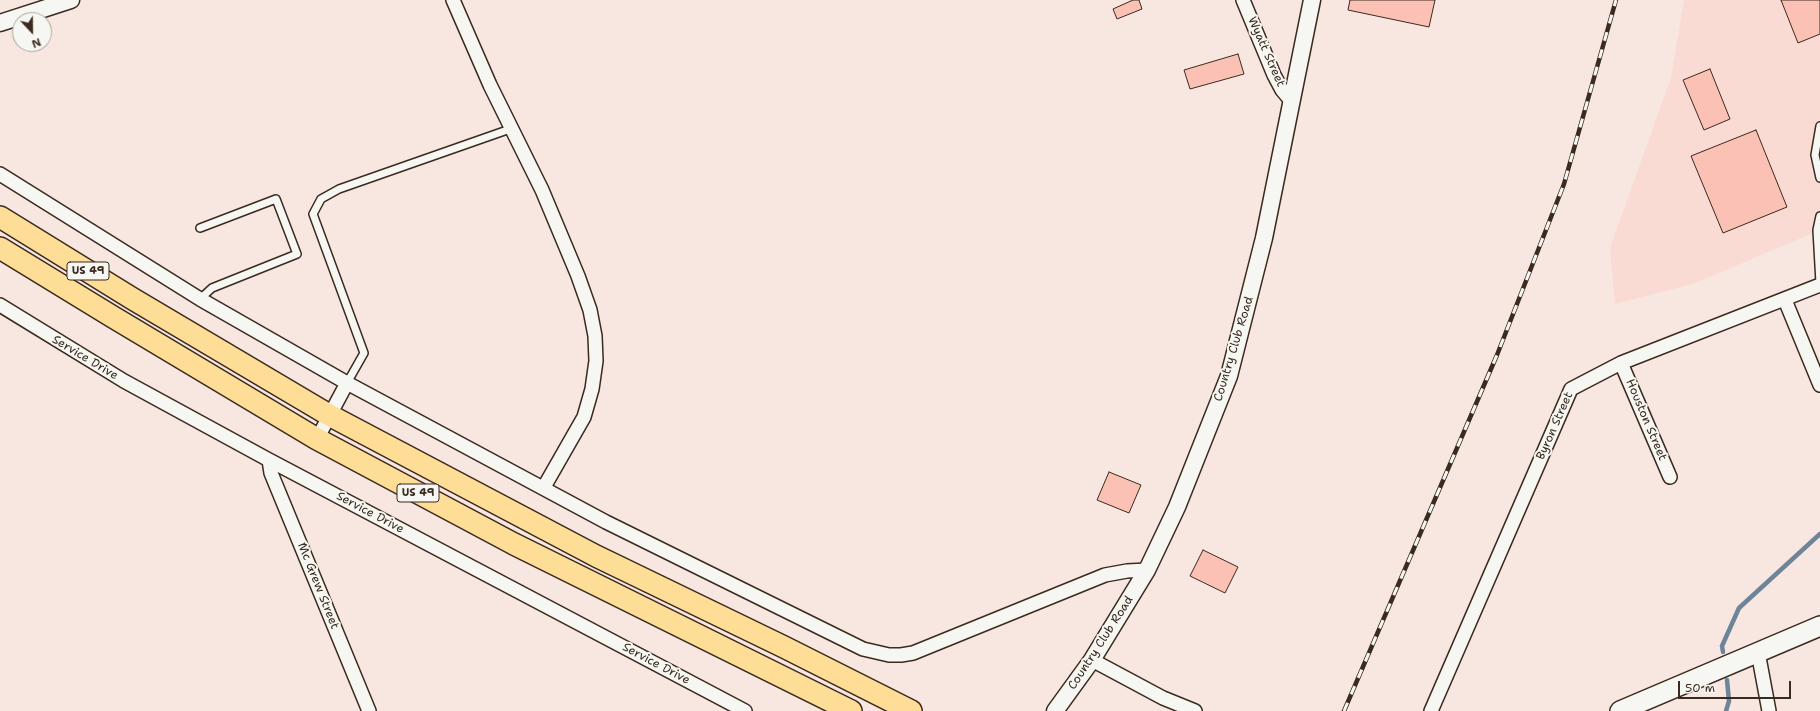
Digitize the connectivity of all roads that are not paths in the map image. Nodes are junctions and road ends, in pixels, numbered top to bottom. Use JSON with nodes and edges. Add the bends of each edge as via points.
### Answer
{"nodes":[{"id":1,"x":71,"y":0,"type":"edge"},
{"id":2,"x":453,"y":0,"type":"edge"},
{"id":3,"x":1243,"y":0,"type":"edge"},
{"id":4,"x":1312,"y":0,"type":"edge"},
{"id":5,"x":0,"y":23,"type":"edge"},
{"id":6,"x":1292,"y":102,"type":"junction"},
{"id":7,"x":1820,"y":126,"type":"edge"},
{"id":8,"x":513,"y":128,"type":"junction"},
{"id":9,"x":0,"y":174,"type":"edge"},
{"id":10,"x":1820,"y":178,"type":"edge"},
{"id":11,"x":1820,"y":216,"type":"edge"},
{"id":12,"x":0,"y":217,"type":"edge"},
{"id":13,"x":200,"y":228,"type":"dead end"},
{"id":14,"x":0,"y":248,"type":"edge"},
{"id":15,"x":1820,"y":284,"type":"edge"},
{"id":16,"x":200,"y":299,"type":"junction"},
{"id":17,"x":1785,"y":300,"type":"junction"},
{"id":18,"x":0,"y":305,"type":"edge"},
{"id":19,"x":1621,"y":363,"type":"junction"},
{"id":20,"x":347,"y":383,"type":"junction"},
{"id":21,"x":1820,"y":386,"type":"edge"},
{"id":22,"x":329,"y":415,"type":"junction"},
{"id":23,"x":317,"y":439,"type":"junction"},
{"id":24,"x":269,"y":460,"type":"junction"},
{"id":25,"x":1670,"y":477,"type":"dead end"},
{"id":26,"x":544,"y":487,"type":"junction"},
{"id":27,"x":1147,"y":570,"type":"junction"},
{"id":28,"x":1820,"y":626,"type":"edge"},
{"id":29,"x":1758,"y":652,"type":"junction"},
{"id":30,"x":1092,"y":660,"type":"junction"},
{"id":31,"x":369,"y":711,"type":"edge"},
{"id":32,"x":745,"y":711,"type":"edge"},
{"id":33,"x":851,"y":711,"type":"edge"},
{"id":34,"x":911,"y":711,"type":"edge"},
{"id":35,"x":1055,"y":711,"type":"edge"},
{"id":36,"x":1194,"y":711,"type":"edge"},
{"id":37,"x":1431,"y":711,"type":"edge"},
{"id":38,"x":1620,"y":711,"type":"edge"},
{"id":39,"x":1769,"y":711,"type":"edge"}],
"edges":[{"from":1,"to":5,"type":"street"},
{"from":2,"to":8,"type":"street","via":[[470,42]]},
{"from":3,"to":6,"type":"street","name":"Wyatt Street","via":[[1274,75]]},
{"from":4,"to":6,"type":"street","name":"Country Club Road"},
{"from":6,"to":27,"type":"street","name":"Country Club Road","via":[[1264,238],[1229,376],[1177,507]]},
{"from":7,"to":10,"type":"lane","via":[[1815,155]]},
{"from":8,"to":20,"type":"lane","via":[[339,189],[321,199],[314,214],[364,353]]},
{"from":8,"to":26,"type":"street","via":[[578,276],[590,310],[595,336],[596,361],[584,417]]},
{"from":9,"to":16,"type":"street"},
{"from":11,"to":15,"type":"lane","via":[[1817,230]]},
{"from":12,"to":22,"type":"main road","number":"US 49","via":[[132,299]]},
{"from":13,"to":16,"type":"lane","via":[[276,199],[297,254],[212,288]]},
{"from":14,"to":23,"type":"main road","number":"US 49"},
{"from":15,"to":17,"type":"street","name":"Byron Street"},
{"from":16,"to":20,"type":"street"},
{"from":17,"to":19,"type":"street","name":"Byron Street"},
{"from":17,"to":21,"type":"street"},
{"from":18,"to":24,"type":"street","name":"Service Drive","via":[[124,381]]},
{"from":19,"to":25,"type":"street","name":"Houston Street"},
{"from":19,"to":37,"type":"street","name":"Byron Street","via":[[1571,389]]},
{"from":20,"to":22,"type":"street"},
{"from":20,"to":26,"type":"street"},
{"from":22,"to":23,"type":"street"},
{"from":22,"to":34,"type":"main road","number":"US 49","via":[[596,556]]},
{"from":23,"to":33,"type":"main road","number":"US 49","via":[[514,544]]},
{"from":24,"to":31,"type":"street","name":"Mc Grew Street","via":[[271,473]]},
{"from":24,"to":32,"type":"street","name":"Service Drive"},
{"from":26,"to":27,"type":"street","via":[[606,522],[850,642],[876,653],[889,655],[913,653],[1105,575]]},
{"from":27,"to":30,"type":"street","name":"Country Club Road"},
{"from":28,"to":29,"type":"main road"},
{"from":29,"to":38,"type":"main road"},
{"from":29,"to":39,"type":"street"},
{"from":30,"to":35,"type":"street","name":"Country Club Road"},
{"from":30,"to":36,"type":"street","via":[[1163,698]]}]}
